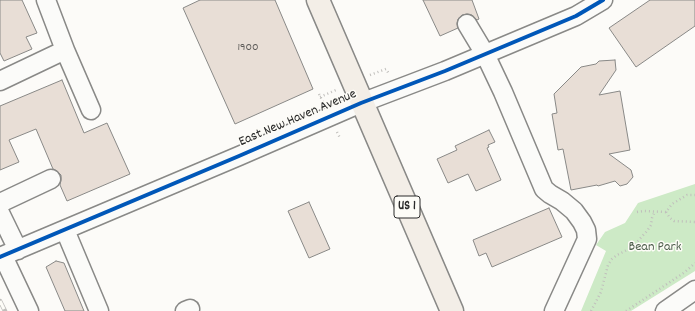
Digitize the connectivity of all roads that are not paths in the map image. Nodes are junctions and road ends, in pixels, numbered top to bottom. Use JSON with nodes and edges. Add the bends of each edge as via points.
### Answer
{"nodes":[{"id":1,"x":46,"y":0,"type":"edge"},
{"id":2,"x":318,"y":0,"type":"edge"},
{"id":3,"x":603,"y":0,"type":"edge"},
{"id":4,"x":467,"y":24,"type":"dead end"},
{"id":5,"x":65,"y":50,"type":"junction"},
{"id":6,"x":485,"y":54,"type":"junction"},
{"id":7,"x":0,"y":81,"type":"edge"},
{"id":8,"x":362,"y":103,"type":"junction"},
{"id":9,"x":91,"y":110,"type":"dead end"},
{"id":10,"x":51,"y":179,"type":"dead end"},
{"id":11,"x":0,"y":203,"type":"edge"},
{"id":12,"x":0,"y":213,"type":"edge"},
{"id":13,"x":64,"y":230,"type":"junction"},
{"id":14,"x":7,"y":254,"type":"edge"},
{"id":15,"x":695,"y":290,"type":"edge"},
{"id":16,"x":29,"y":311,"type":"edge"},
{"id":17,"x":99,"y":311,"type":"edge"},
{"id":18,"x":452,"y":311,"type":"edge"},
{"id":19,"x":554,"y":311,"type":"edge"},
{"id":20,"x":665,"y":311,"type":"edge"}],
"edges":[{"from":1,"to":5,"type":"street"},
{"from":2,"to":8,"type":"main road","number":"US 1"},
{"from":3,"to":6,"type":"street","name":"East New Haven Avenue","via":[[576,16]]},
{"from":4,"to":6,"type":"street"},
{"from":5,"to":7,"type":"street"},
{"from":5,"to":9,"type":"street"},
{"from":6,"to":8,"type":"street","name":"East New Haven Avenue"},
{"from":6,"to":19,"type":"street","via":[[544,189],[574,211],[586,230],[587,239]]},
{"from":8,"to":13,"type":"street","name":"East New Haven Avenue"},
{"from":8,"to":18,"type":"main road","number":"US 1"},
{"from":10,"to":11,"type":"street"},
{"from":12,"to":14,"type":"street"},
{"from":13,"to":14,"type":"street","name":"East New Haven Avenue"},
{"from":13,"to":17,"type":"street"},
{"from":14,"to":16,"type":"street"},
{"from":15,"to":20,"type":"street"}]}
